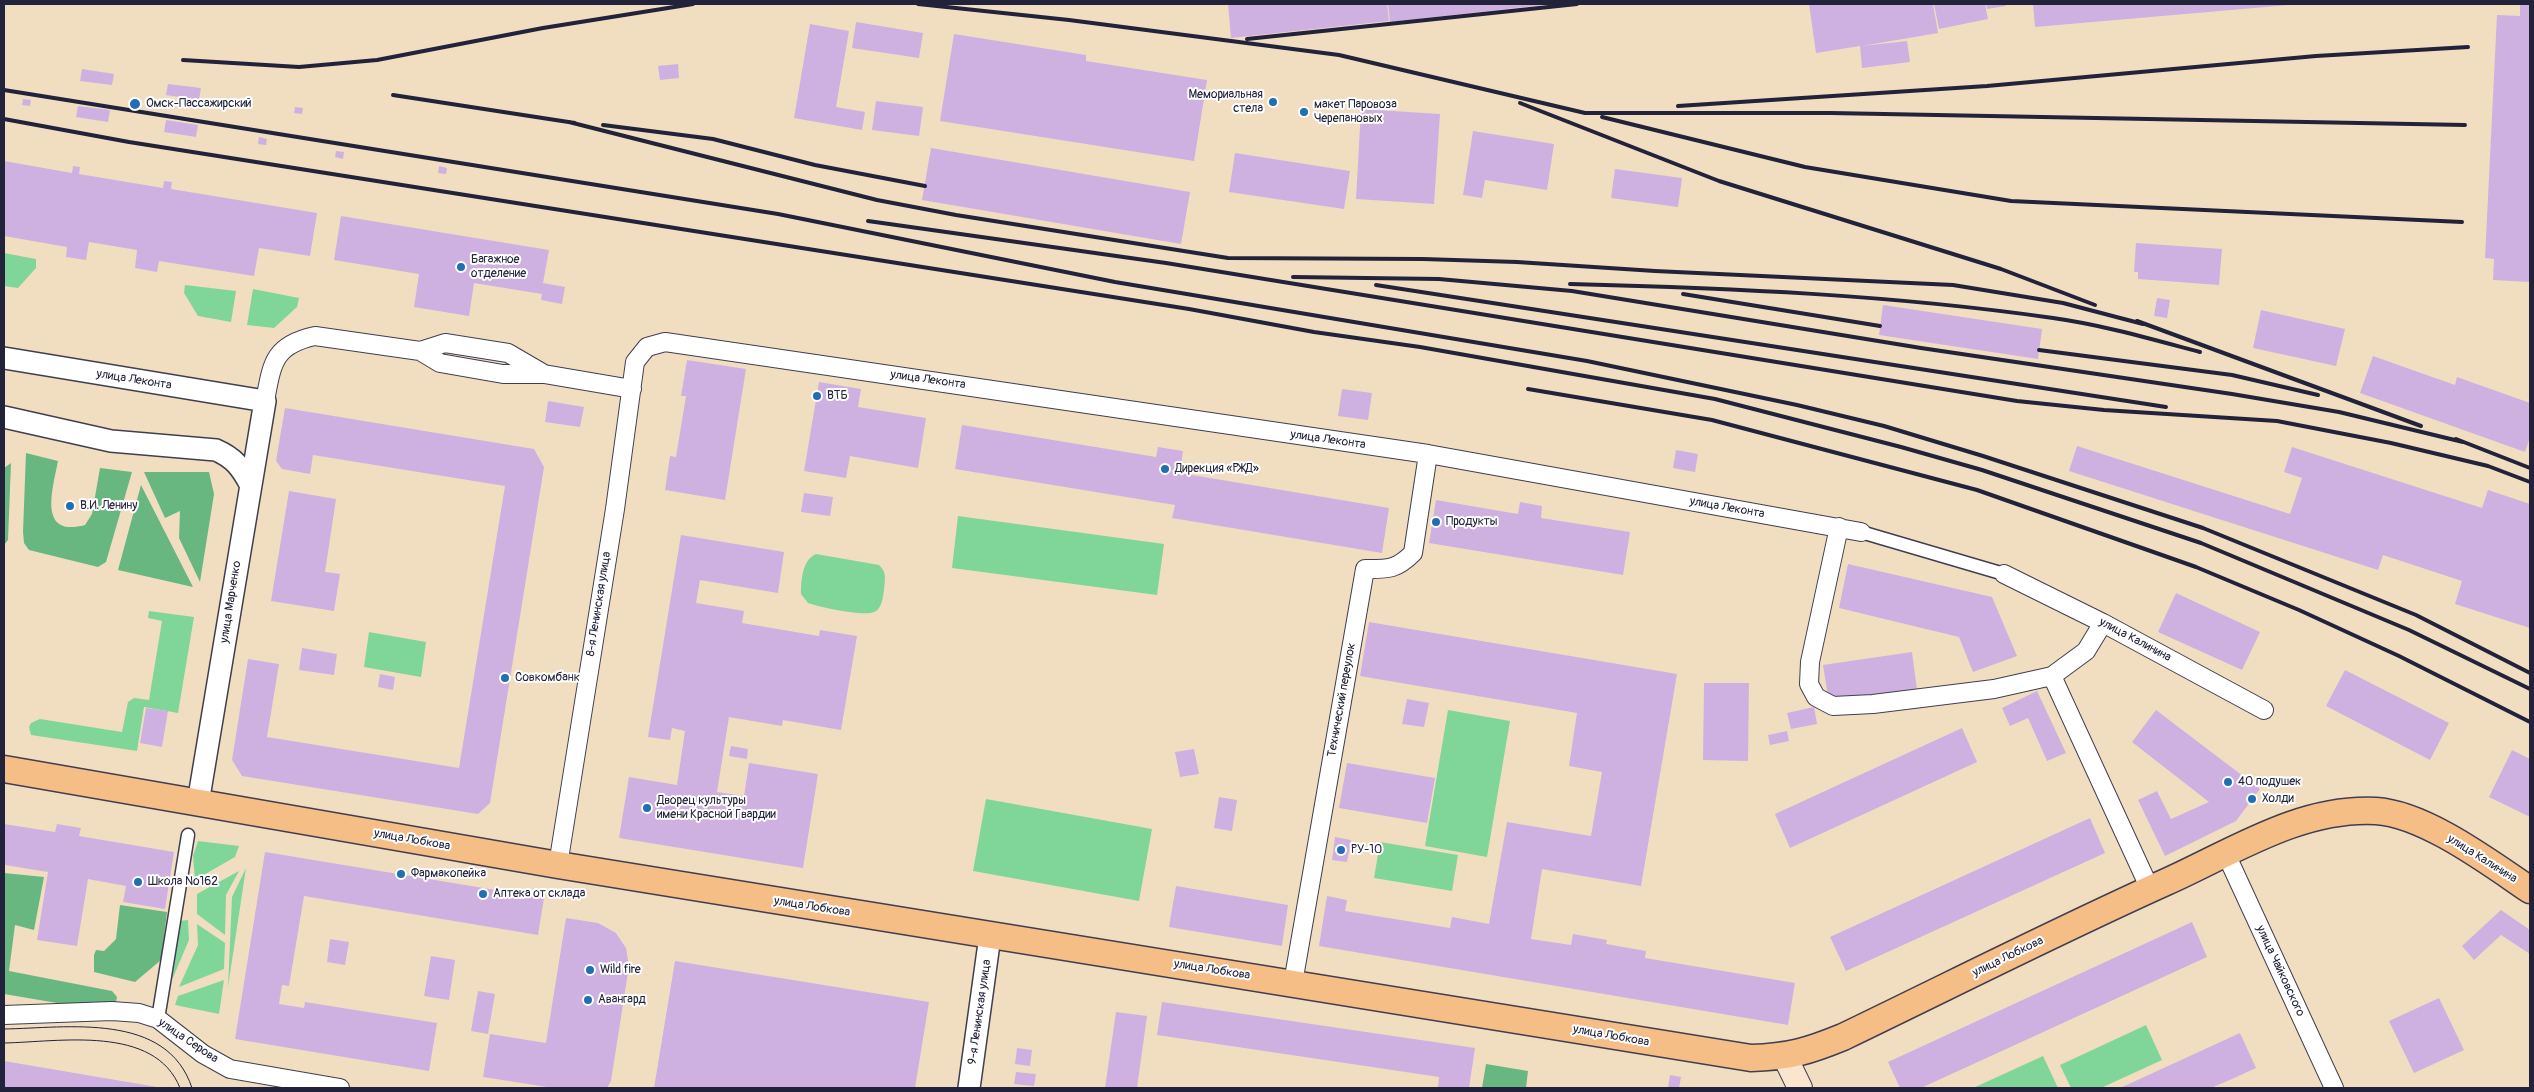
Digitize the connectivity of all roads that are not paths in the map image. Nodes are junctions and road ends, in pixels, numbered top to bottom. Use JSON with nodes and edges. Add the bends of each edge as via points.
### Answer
{"nodes":[{"id":1,"x":647,"y":347,"type":"joint"},
{"id":2,"x":4,"y":358,"type":"edge"},
{"id":3,"x":632,"y":389,"type":"junction"},
{"id":4,"x":265,"y":401,"type":"junction"},
{"id":5,"x":4,"y":417,"type":"edge"},
{"id":6,"x":1428,"y":454,"type":"junction"},
{"id":7,"x":250,"y":484,"type":"junction"},
{"id":8,"x":1840,"y":526,"type":"junction"},
{"id":9,"x":1861,"y":532,"type":"joint"},
{"id":10,"x":2004,"y":574,"type":"joint"},
{"id":11,"x":2103,"y":622,"type":"junction"},
{"id":12,"x":2052,"y":676,"type":"junction"},
{"id":13,"x":2264,"y":710,"type":"dead end"},
{"id":14,"x":4,"y":769,"type":"edge"},
{"id":15,"x":198,"y":803,"type":"junction"},
{"id":16,"x":2376,"y":811,"type":"joint"},
{"id":17,"x":188,"y":835,"type":"dead end"},
{"id":18,"x":2226,"y":854,"type":"junction"},
{"id":19,"x":558,"y":865,"type":"junction"},
{"id":20,"x":2150,"y":889,"type":"junction"},
{"id":21,"x":2530,"y":890,"type":"edge"},
{"id":22,"x":990,"y":936,"type":"junction"},
{"id":23,"x":1293,"y":983,"type":"junction"},
{"id":24,"x":4,"y":1015,"type":"edge"},
{"id":25,"x":158,"y":1019,"type":"junction"},
{"id":26,"x":1785,"y":1057,"type":"junction"},
{"id":27,"x":340,"y":1088,"type":"edge"},
{"id":28,"x":969,"y":1088,"type":"edge"},
{"id":29,"x":1800,"y":1088,"type":"edge"},
{"id":30,"x":2334,"y":1088,"type":"edge"}],
"edges":[{"from":1,"to":3,"type":"street","name":"8-я Ленинская улица","via":[[636,362]]},
{"from":1,"to":6,"type":"street","name":"улица Леконта","via":[[665,342]]},
{"from":2,"to":4,"type":"street","name":"улица Леконта"},
{"from":3,"to":4,"type":"street","via":[[544,374],[508,352],[445,343],[420,351],[315,336],[299,339],[282,350],[272,365]]},
{"from":3,"to":19,"type":"street","name":"8-я Ленинская улица"},
{"from":4,"to":7,"type":"street","name":"улица Марченко"},
{"from":5,"to":7,"type":"street","via":[[111,441],[216,450],[231,456]]},
{"from":6,"to":8,"type":"street","name":"улица Леконта"},
{"from":6,"to":23,"type":"street","name":"Технический переулок","via":[[1413,553],[1390,569],[1365,569]]},
{"from":7,"to":15,"type":"street","name":"улица Марченко"},
{"from":8,"to":9,"type":"street","name":"улица Леконта"},
{"from":8,"to":12,"type":"street","via":[[1810,662],[1809,684],[1816,696],[1834,706],[1872,704],[1994,689]]},
{"from":9,"to":10,"type":"street","name":"улица Леконта"},
{"from":10,"to":11,"type":"street","name":"улица Калинина"},
{"from":11,"to":12,"type":"street","via":[[2086,651]]},
{"from":11,"to":13,"type":"street","name":"улица Калинина"},
{"from":12,"to":20,"type":"street"},
{"from":14,"to":15,"type":"main road","name":"улица Лобкова"},
{"from":15,"to":19,"type":"main road","name":"улица Лобкова"},
{"from":16,"to":18,"type":"main road","name":"улица Лобкова","via":[[2333,813],[2310,818]]},
{"from":16,"to":21,"type":"main road","name":"улица Калинина","via":[[2432,828]]},
{"from":17,"to":25,"type":"street"},
{"from":18,"to":20,"type":"main road","name":"улица Лобкова"},
{"from":18,"to":30,"type":"street","name":"улица Чайковского"},
{"from":19,"to":22,"type":"main road","name":"улица Лобкова"},
{"from":20,"to":26,"type":"main road","name":"улица Лобкова","via":[[1844,1036]]},
{"from":22,"to":23,"type":"main road","name":"улица Лобкова"},
{"from":22,"to":28,"type":"street","name":"9-я Ленинская улица"},
{"from":23,"to":26,"type":"main road","name":"улица Лобкова","via":[[1706,1052],[1751,1058]]},
{"from":24,"to":25,"type":"street","name":"улица Серова","via":[[112,1011],[139,1013]]},
{"from":25,"to":27,"type":"street","name":"улица Серова","via":[[203,1054],[230,1069]]},
{"from":26,"to":29,"type":"main road"}]}
